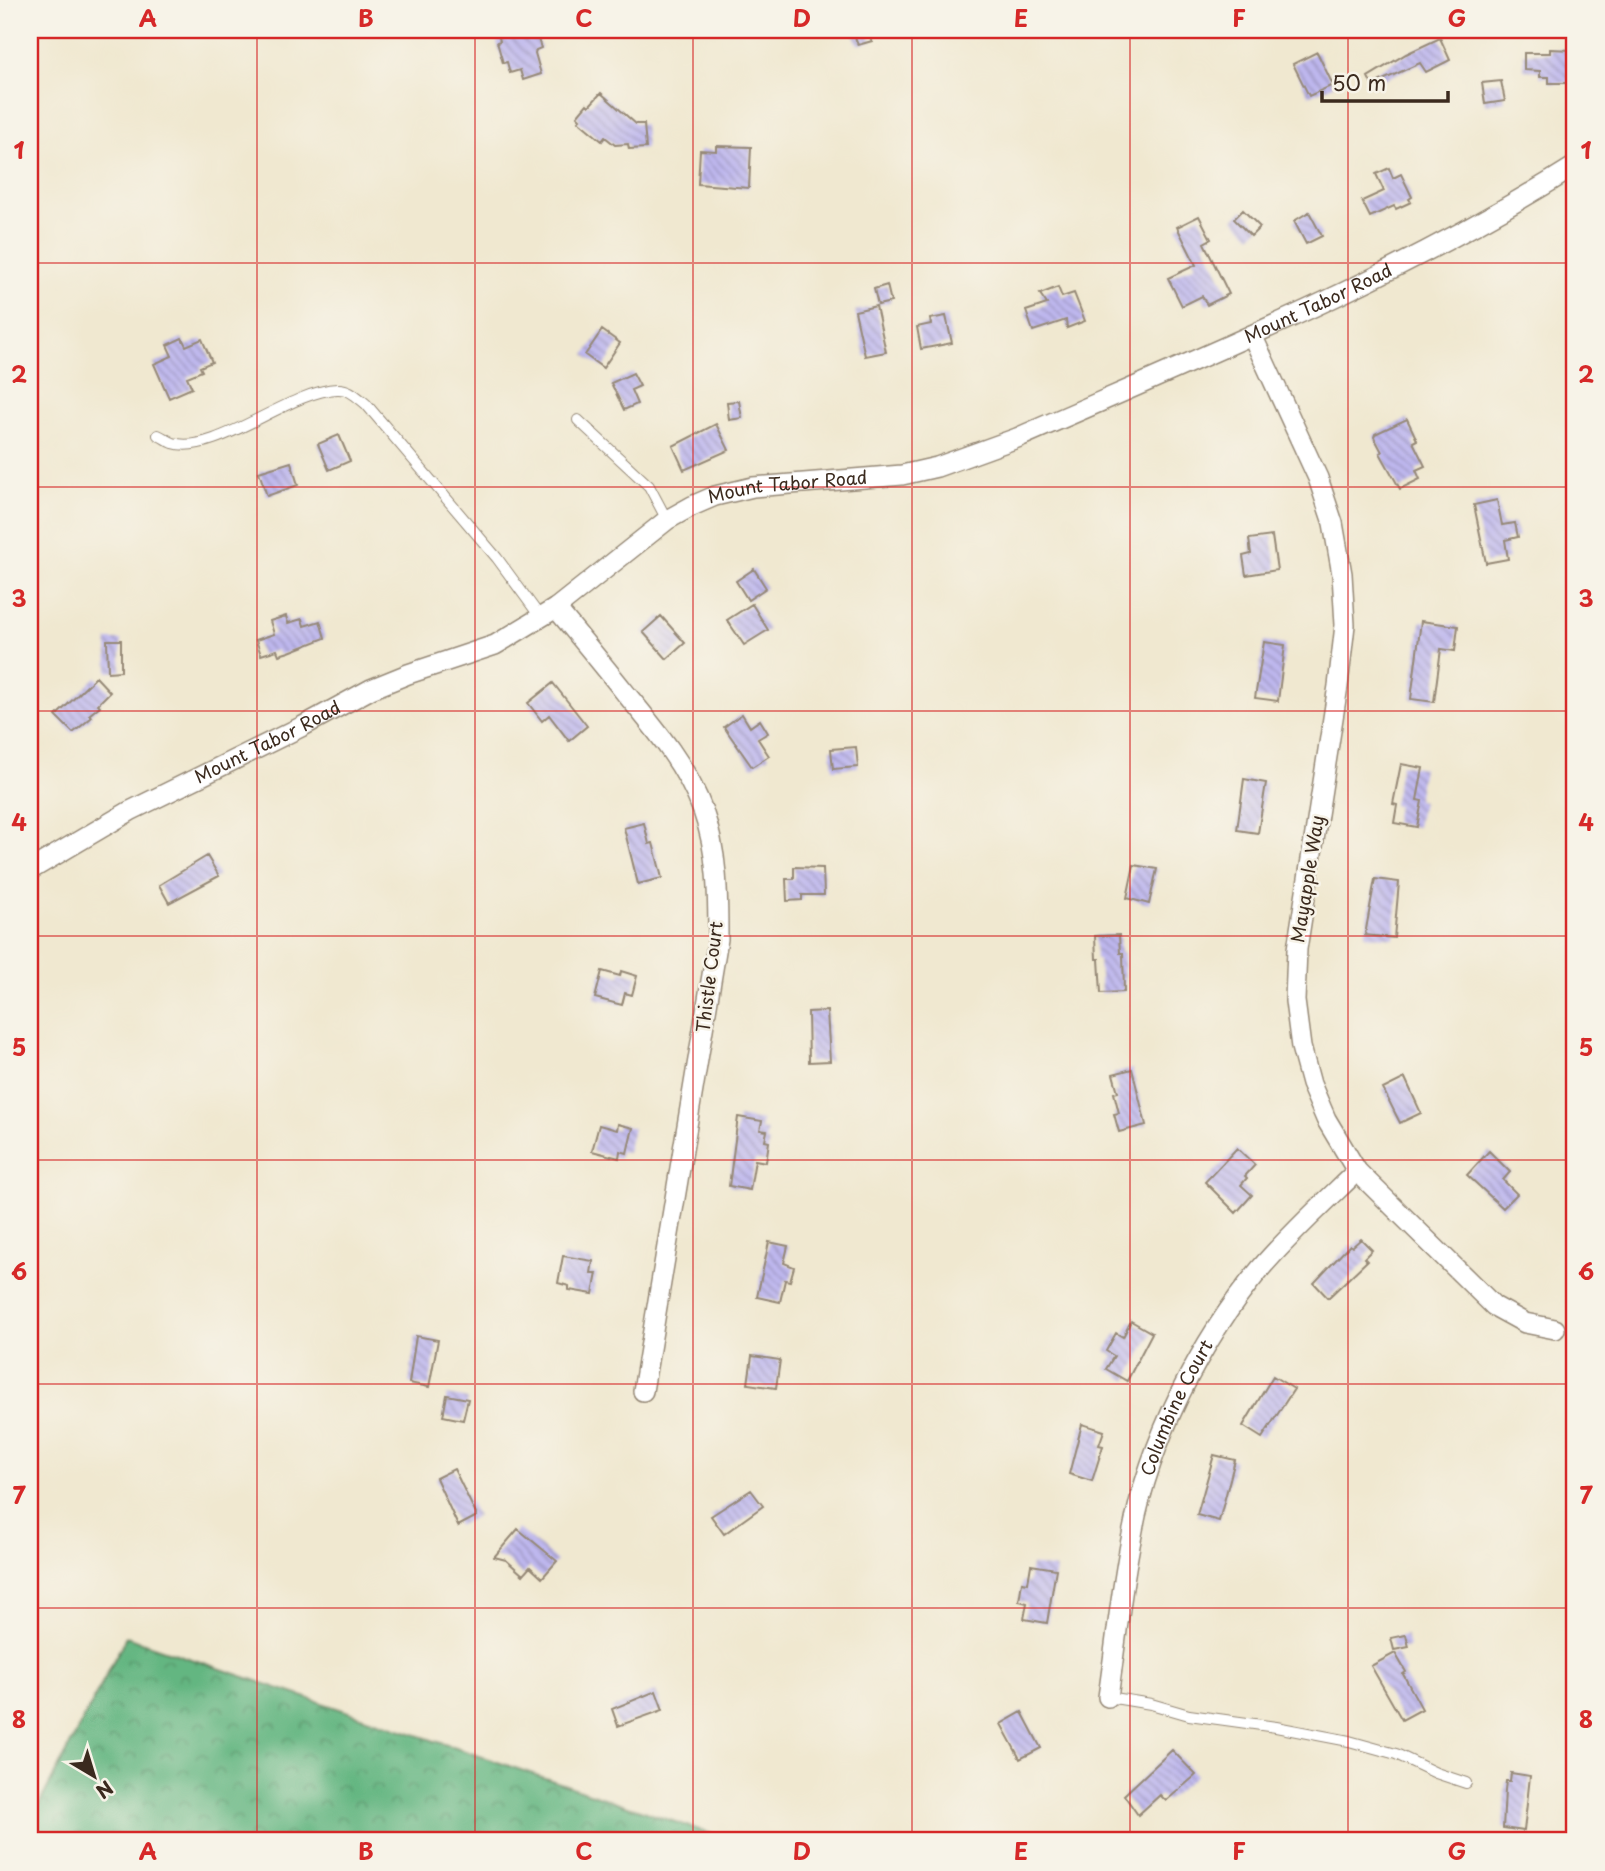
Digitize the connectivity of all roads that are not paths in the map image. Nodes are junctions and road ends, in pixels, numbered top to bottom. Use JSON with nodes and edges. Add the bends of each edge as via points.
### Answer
{"nodes":[{"id":1,"x":1575,"y":166,"type":"edge"},
{"id":2,"x":1252,"y":335,"type":"junction"},
{"id":3,"x":578,"y":420,"type":"dead end"},
{"id":4,"x":158,"y":435,"type":"dead end"},
{"id":5,"x":667,"y":520,"type":"junction"},
{"id":6,"x":548,"y":613,"type":"junction"},
{"id":7,"x":30,"y":870,"type":"edge"},
{"id":8,"x":1357,"y":1171,"type":"junction"},
{"id":9,"x":1555,"y":1329,"type":"dead end"},
{"id":10,"x":643,"y":1391,"type":"dead end"},
{"id":11,"x":1108,"y":1697,"type":"joint"},
{"id":12,"x":1466,"y":1783,"type":"dead end"}],
"edges":[{"from":1,"to":2,"type":"street","name":"Mount Tabor Road","via":[[1399,264]]},
{"from":2,"to":5,"type":"street","name":"Mount Tabor Road","via":[[1017,438],[937,467],[851,481],[753,487],[715,496]]},
{"from":2,"to":8,"type":"street","name":"Mayapple Way","via":[[1318,478],[1333,523],[1342,575],[1345,625],[1340,674],[1297,949],[1295,1001],[1300,1047],[1311,1084]]},
{"from":3,"to":5,"type":"lane","via":[[649,486]]},
{"from":4,"to":6,"type":"lane","via":[[174,443],[210,440],[305,397],[339,389],[352,393]]},
{"from":5,"to":6,"type":"street","name":"Mount Tabor Road"},
{"from":6,"to":7,"type":"street","name":"Mount Tabor Road","via":[[495,645],[371,689],[130,811]]},
{"from":6,"to":10,"type":"street","name":"Thistle Court","via":[[669,746],[703,812],[713,853],[718,900],[716,952]]},
{"from":8,"to":9,"type":"street","name":"Mayapple Way","via":[[1494,1306],[1525,1322]]},
{"from":8,"to":11,"type":"street","name":"Columbine Court","via":[[1259,1270],[1229,1310],[1175,1406],[1132,1533]]},
{"from":11,"to":12,"type":"lane","via":[[1349,1741],[1396,1754]]}]}
